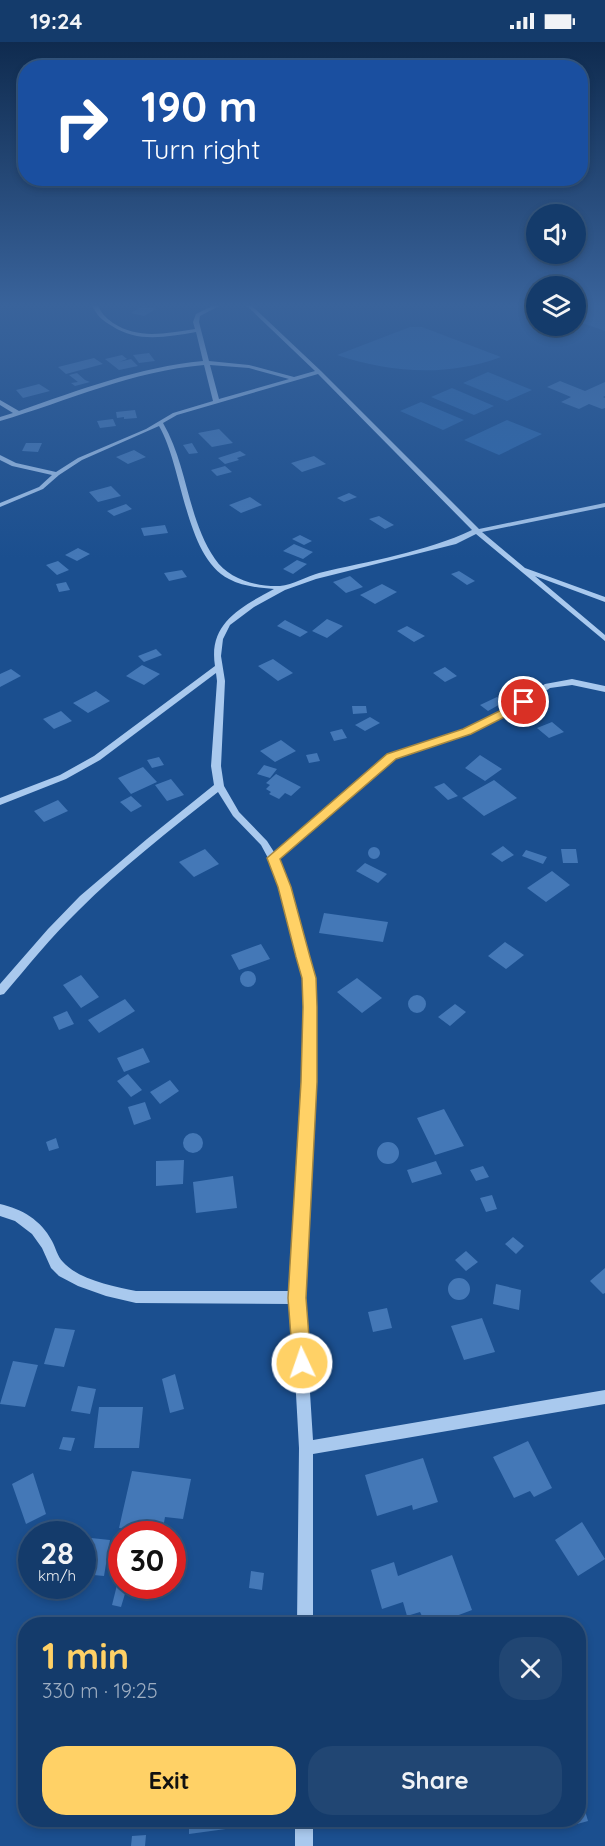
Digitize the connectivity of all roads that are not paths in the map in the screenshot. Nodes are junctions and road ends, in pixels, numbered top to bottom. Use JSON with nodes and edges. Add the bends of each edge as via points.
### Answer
{"nodes":[{"id":1,"x":94,"y":389,"type":"edge"},
{"id":2,"x":213,"y":389,"type":"edge"},
{"id":3,"x":258,"y":389,"type":"edge"},
{"id":4,"x":336,"y":389,"type":"edge"},
{"id":5,"x":0,"y":402,"type":"edge"},
{"id":6,"x":217,"y":403,"type":"junction"},
{"id":7,"x":18,"y":413,"type":"junction"},
{"id":8,"x":0,"y":419,"type":"edge"},
{"id":9,"x":160,"y":423,"type":"junction"},
{"id":10,"x":0,"y":457,"type":"edge"},
{"id":11,"x":57,"y":474,"type":"junction"},
{"id":12,"x":0,"y":505,"type":"edge"},
{"id":13,"x":605,"y":505,"type":"edge"},
{"id":14,"x":477,"y":531,"type":"junction"},
{"id":15,"x":516,"y":566,"type":"junction"},
{"id":16,"x":282,"y":588,"type":"junction"},
{"id":17,"x":605,"y":600,"type":"edge"},
{"id":18,"x":605,"y":639,"type":"edge"},
{"id":19,"x":219,"y":668,"type":"junction"},
{"id":20,"x":605,"y":689,"type":"edge"},
{"id":21,"x":219,"y":786,"type":"junction"},
{"id":22,"x":0,"y":802,"type":"edge"},
{"id":23,"x":273,"y":858,"type":"junction"},
{"id":24,"x":0,"y":991,"type":"edge"},
{"id":25,"x":0,"y":1210,"type":"edge"},
{"id":26,"x":297,"y":1298,"type":"junction"},
{"id":27,"x":605,"y":1397,"type":"edge"},
{"id":28,"x":306,"y":1448,"type":"junction"},
{"id":29,"x":305,"y":1617,"type":"edge"},
{"id":30,"x":304,"y":1827,"type":"edge"},
{"id":31,"x":304,"y":1846,"type":"edge"}],
"edges":[{"from":1,"to":7,"type":"street"},
{"from":2,"to":6,"type":"street"},
{"from":3,"to":6,"type":"street"},
{"from":4,"to":14,"type":"street"},
{"from":5,"to":7,"type":"street"},
{"from":6,"to":9,"type":"street","via":[[187,410]]},
{"from":7,"to":8,"type":"street"},
{"from":9,"to":11,"type":"street","via":[[80,459]]},
{"from":9,"to":16,"type":"street","via":[[175,456],[199,536],[212,561],[237,581]]},
{"from":10,"to":11,"type":"street","via":[[14,465]]},
{"from":11,"to":12,"type":"street","via":[[41,488]]},
{"from":13,"to":14,"type":"street"},
{"from":14,"to":15,"type":"street"},
{"from":14,"to":16,"type":"street","via":[[453,542]]},
{"from":15,"to":17,"type":"street"},
{"from":15,"to":18,"type":"street"},
{"from":16,"to":19,"type":"street","via":[[250,605],[227,624],[219,639]]},
{"from":19,"to":21,"type":"street"},
{"from":19,"to":22,"type":"street","via":[[98,758]]},
{"from":20,"to":23,"type":"street","via":[[572,681],[548,686],[467,731],[392,757]]},
{"from":21,"to":23,"type":"street"},
{"from":21,"to":24,"type":"street","via":[[84,899]]},
{"from":23,"to":26,"type":"street","via":[[309,978],[309,1082]]},
{"from":25,"to":26,"type":"street","via":[[24,1218],[35,1228],[58,1266],[68,1274],[123,1295]]},
{"from":26,"to":28,"type":"street"},
{"from":27,"to":28,"type":"street"},
{"from":28,"to":29,"type":"street"},
{"from":30,"to":31,"type":"street"}]}
